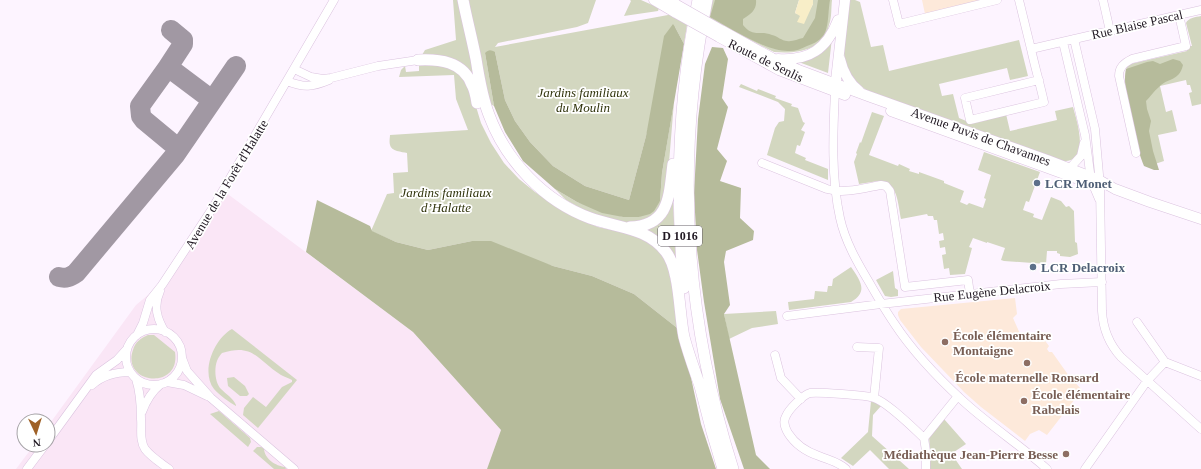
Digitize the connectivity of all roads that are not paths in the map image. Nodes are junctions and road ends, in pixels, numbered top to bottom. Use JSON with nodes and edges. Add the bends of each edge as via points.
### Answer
{"nodes":[{"id":1,"x":334,"y":0,"type":"edge"},
{"id":2,"x":463,"y":0,"type":"edge"},
{"id":3,"x":466,"y":0,"type":"edge"},
{"id":4,"x":654,"y":0,"type":"edge"},
{"id":5,"x":698,"y":0,"type":"edge"},
{"id":6,"x":707,"y":0,"type":"edge"},
{"id":7,"x":840,"y":0,"type":"edge"},
{"id":8,"x":845,"y":0,"type":"edge"},
{"id":9,"x":893,"y":0,"type":"edge"},
{"id":10,"x":997,"y":0,"type":"edge"},
{"id":11,"x":1019,"y":0,"type":"edge"},
{"id":12,"x":1103,"y":0,"type":"edge"},
{"id":13,"x":674,"y":6,"type":"edge"},
{"id":14,"x":1201,"y":10,"type":"edge"},
{"id":15,"x":1179,"y":15,"type":"junction"},
{"id":16,"x":468,"y":19,"type":"junction"},
{"id":17,"x":838,"y":20,"type":"junction"},
{"id":18,"x":1110,"y":31,"type":"junction"},
{"id":19,"x":720,"y":33,"type":"junction"},
{"id":20,"x":1074,"y":39,"type":"junction"},
{"id":21,"x":1063,"y":42,"type":"junction"},
{"id":22,"x":1031,"y":49,"type":"junction"},
{"id":23,"x":839,"y":50,"type":"junction"},
{"id":24,"x":772,"y":58,"type":"junction"},
{"id":25,"x":418,"y":60,"type":"joint"},
{"id":26,"x":294,"y":69,"type":"junction"},
{"id":27,"x":337,"y":76,"type":"junction"},
{"id":28,"x":1039,"y":80,"type":"junction"},
{"id":29,"x":288,"y":81,"type":"junction"},
{"id":30,"x":833,"y":87,"type":"junction"},
{"id":31,"x":684,"y":91,"type":"junction"},
{"id":32,"x":864,"y":94,"type":"junction"},
{"id":33,"x":1095,"y":133,"type":"junction"},
{"id":34,"x":1085,"y":135,"type":"junction"},
{"id":35,"x":1136,"y":153,"type":"dead end"},
{"id":36,"x":515,"y":161,"type":"junction"},
{"id":37,"x":762,"y":163,"type":"dead end"},
{"id":38,"x":1070,"y":168,"type":"junction"},
{"id":39,"x":1096,"y":181,"type":"junction"},
{"id":40,"x":835,"y":191,"type":"junction"},
{"id":41,"x":1201,"y":219,"type":"edge"},
{"id":42,"x":622,"y":226,"type":"junction"},
{"id":43,"x":1102,"y":282,"type":"junction"},
{"id":44,"x":162,"y":285,"type":"junction"},
{"id":45,"x":970,"y":294,"type":"junction"},
{"id":46,"x":881,"y":304,"type":"junction"},
{"id":47,"x":787,"y":316,"type":"dead end"},
{"id":48,"x":1137,"y":322,"type":"dead end"},
{"id":49,"x":165,"y":332,"type":"junction"},
{"id":50,"x":137,"y":335,"type":"junction"},
{"id":51,"x":857,"y":347,"type":"dead end"},
{"id":52,"x":126,"y":350,"type":"junction"},
{"id":53,"x":181,"y":355,"type":"junction"},
{"id":54,"x":775,"y":355,"type":"dead end"},
{"id":55,"x":1165,"y":362,"type":"junction"},
{"id":56,"x":133,"y":376,"type":"junction"},
{"id":57,"x":1201,"y":376,"type":"edge"},
{"id":58,"x":1147,"y":381,"type":"junction"},
{"id":59,"x":164,"y":383,"type":"junction"},
{"id":60,"x":84,"y":392,"type":"junction"},
{"id":61,"x":702,"y":392,"type":"junction"},
{"id":62,"x":958,"y":396,"type":"junction"},
{"id":63,"x":211,"y":398,"type":"junction"},
{"id":64,"x":874,"y":398,"type":"junction"},
{"id":65,"x":801,"y":399,"type":"junction"},
{"id":66,"x":141,"y":417,"type":"junction"},
{"id":67,"x":1201,"y":429,"type":"edge"},
{"id":68,"x":56,"y":430,"type":"edge"},
{"id":69,"x":924,"y":438,"type":"junction"},
{"id":70,"x":39,"y":453,"type":"edge"},
{"id":71,"x":27,"y":469,"type":"edge"},
{"id":72,"x":169,"y":469,"type":"edge"},
{"id":73,"x":294,"y":469,"type":"edge"},
{"id":74,"x":723,"y":469,"type":"edge"},
{"id":75,"x":733,"y":469,"type":"edge"},
{"id":76,"x":846,"y":469,"type":"edge"},
{"id":77,"x":926,"y":469,"type":"edge"},
{"id":78,"x":1047,"y":469,"type":"edge"},
{"id":79,"x":1085,"y":469,"type":"edge"}],
"edges":[{"from":1,"to":26,"type":"street","name":"Avenue de la Forêt d'Halatte"},
{"from":2,"to":16,"type":"highway","number":"D 1016"},
{"from":3,"to":16,"type":"highway","number":"D 1016"},
{"from":4,"to":13,"type":"main road"},
{"from":5,"to":31,"type":"highway","number":"D 1016"},
{"from":6,"to":75,"type":"highway","number":"D 1016","via":[[691,107],[688,177],[690,236],[702,348]]},
{"from":7,"to":17,"type":"main road"},
{"from":8,"to":23,"type":"main road"},
{"from":9,"to":10,"type":"street","via":[[899,24]]},
{"from":11,"to":22,"type":"street"},
{"from":12,"to":18,"type":"street"},
{"from":13,"to":19,"type":"main road","bridge":true},
{"from":14,"to":15,"type":"street","name":"Rue Blaise Pascal"},
{"from":15,"to":18,"type":"street","name":"Rue Blaise Pascal"},
{"from":15,"to":35,"type":"street","via":[[1186,46],[1132,59],[1124,63],[1120,69],[1119,76]]},
{"from":16,"to":36,"type":"highway","number":"D 1016","via":[[487,110],[499,139]]},
{"from":17,"to":24,"type":"main road","via":[[828,40],[814,53],[794,59]]},
{"from":17,"to":30,"type":"main road"},
{"from":18,"to":20,"type":"street","name":"Rue Blaise Pascal"},
{"from":19,"to":24,"type":"main road","name":"Route de Senlis"},
{"from":19,"to":30,"type":"main road","name":"Route de Senlis","via":[[779,70]]},
{"from":20,"to":21,"type":"street","name":"Rue Blaise Pascal"},
{"from":20,"to":33,"type":"street","name":"Rue Blaise Pascal"},
{"from":21,"to":22,"type":"street","name":"Rue Blaise Pascal"},
{"from":21,"to":34,"type":"street"},
{"from":22,"to":28,"type":"street"},
{"from":23,"to":30,"type":"main road"},
{"from":23,"to":32,"type":"main road","via":[[844,73]]},
{"from":24,"to":30,"type":"main road","name":"Route de Senlis"},
{"from":25,"to":27,"type":"street"},
{"from":25,"to":36,"type":"highway","via":[[454,64],[465,73],[473,85],[488,130]]},
{"from":26,"to":27,"type":"street","via":[[315,78]]},
{"from":26,"to":29,"type":"street","name":"Avenue de la Forêt d'Halatte"},
{"from":27,"to":29,"type":"street","via":[[309,87]]},
{"from":28,"to":28,"type":"street","via":[[1044,102],[970,120],[964,98]]},
{"from":29,"to":44,"type":"street","name":"Avenue de la Forêt d'Halatte","via":[[212,209]]},
{"from":30,"to":32,"type":"main road","name":"Avenue Puvis de Chavannes"},
{"from":30,"to":39,"type":"main road","name":"Avenue Puvis de Chavannes"},
{"from":30,"to":40,"type":"street"},
{"from":31,"to":42,"type":"highway","number":"D 1016","via":[[666,206],[659,216],[649,223]]},
{"from":31,"to":61,"type":"highway","number":"D 1016","via":[[679,170],[680,240],[689,325]]},
{"from":32,"to":38,"type":"main road","name":"Avenue Puvis de Chavannes"},
{"from":33,"to":34,"type":"street"},
{"from":33,"to":39,"type":"street","name":"Rue Blaise Pascal"},
{"from":34,"to":38,"type":"street","via":[[1084,150]]},
{"from":34,"to":39,"type":"street"},
{"from":36,"to":42,"type":"highway","number":"D 1016","via":[[535,184],[565,206],[602,222]]},
{"from":37,"to":40,"type":"street"},
{"from":38,"to":39,"type":"main road","name":"Avenue Puvis de Chavannes"},
{"from":39,"to":41,"type":"main road","name":"Avenue Puvis de Chavannes"},
{"from":39,"to":43,"type":"street","via":[[1100,202]]},
{"from":40,"to":45,"type":"street","via":[[886,186],[890,191],[905,287],[968,280]]},
{"from":40,"to":46,"type":"street","via":[[847,241]]},
{"from":42,"to":61,"type":"highway","number":"D 1016","via":[[648,236],[669,256],[676,276],[685,338]]},
{"from":43,"to":45,"type":"street","name":"Rue Eugène Delacroix"},
{"from":43,"to":58,"type":"street","via":[[1102,316],[1109,341],[1118,354]]},
{"from":44,"to":49,"type":"street","name":"Avenue de la Forêt d'Halatte","via":[[156,307],[158,319]]},
{"from":44,"to":50,"type":"street","name":"Avenue de la Forêt d'Halatte","via":[[150,300]]},
{"from":45,"to":46,"type":"street","name":"Rue Eugène Delacroix"},
{"from":46,"to":47,"type":"street","name":"Rue Eugène Delacroix"},
{"from":46,"to":62,"type":"street","via":[[916,353]]},
{"from":48,"to":55,"type":"street"},
{"from":49,"to":50,"type":"street","via":[[152,329]]},
{"from":49,"to":53,"type":"street","via":[[175,340]]},
{"from":50,"to":52,"type":"street"},
{"from":51,"to":64,"type":"street","via":[[878,348]]},
{"from":52,"to":56,"type":"street","via":[[126,363]]},
{"from":52,"to":60,"type":"street","via":[[96,375]]},
{"from":53,"to":59,"type":"street","via":[[178,370]]},
{"from":53,"to":63,"type":"street","via":[[187,371]]},
{"from":54,"to":65,"type":"street","via":[[781,378]]},
{"from":55,"to":57,"type":"street"},
{"from":55,"to":58,"type":"street"},
{"from":56,"to":59,"type":"street","via":[[147,384]]},
{"from":56,"to":60,"type":"street","via":[[116,373],[105,376]]},
{"from":56,"to":66,"type":"street","via":[[139,390]]},
{"from":58,"to":67,"type":"street"},
{"from":58,"to":79,"type":"street"},
{"from":59,"to":63,"type":"street","via":[[184,385]]},
{"from":59,"to":66,"type":"street","via":[[149,397]]},
{"from":60,"to":68,"type":"street"},
{"from":61,"to":74,"type":"highway","number":"D 1016"},
{"from":62,"to":69,"type":"street"},
{"from":62,"to":78,"type":"street"},
{"from":63,"to":73,"type":"street"},
{"from":64,"to":65,"type":"street","via":[[818,393]]},
{"from":64,"to":69,"type":"street","via":[[886,405]]},
{"from":65,"to":76,"type":"street","via":[[786,415],[788,433],[807,451],[839,463]]},
{"from":66,"to":72,"type":"street","via":[[143,445]]},
{"from":69,"to":77,"type":"street"},
{"from":70,"to":71,"type":"street"}]}
